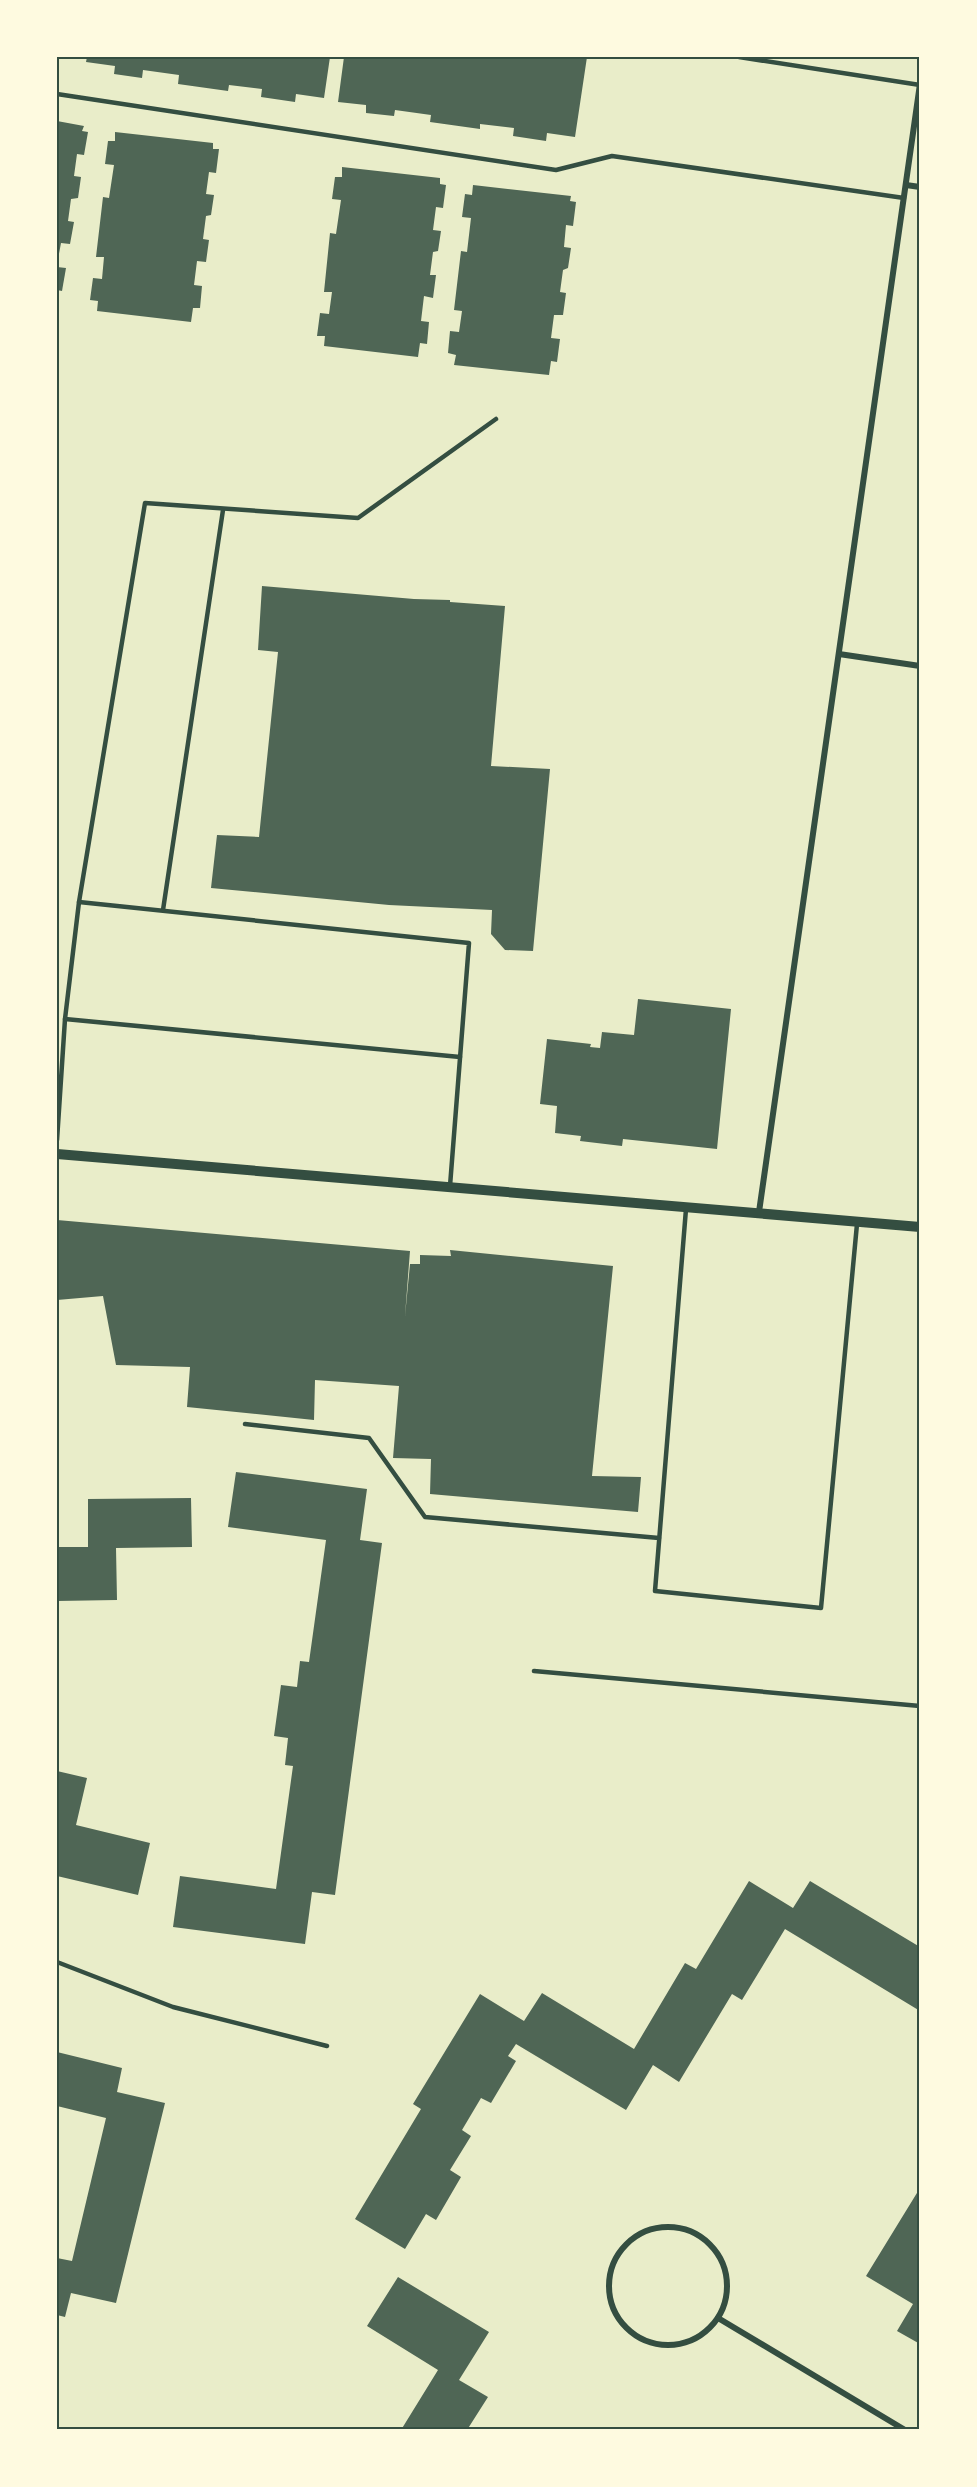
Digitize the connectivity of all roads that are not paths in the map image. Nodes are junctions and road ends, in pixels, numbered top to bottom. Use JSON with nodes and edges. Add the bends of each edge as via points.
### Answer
{"nodes":[{"id":1,"x":739,"y":57,"type":"edge"},
{"id":2,"x":920,"y":85,"type":"edge"},
{"id":3,"x":57,"y":94,"type":"edge"},
{"id":4,"x":906,"y":185,"type":"junction"},
{"id":5,"x":920,"y":187,"type":"edge"},
{"id":6,"x":904,"y":198,"type":"junction"},
{"id":7,"x":496,"y":418,"type":"dead end"},
{"id":8,"x":223,"y":510,"type":"junction"},
{"id":9,"x":839,"y":654,"type":"junction"},
{"id":10,"x":920,"y":666,"type":"edge"},
{"id":11,"x":79,"y":902,"type":"junction"},
{"id":12,"x":163,"y":910,"type":"junction"},
{"id":13,"x":65,"y":1019,"type":"junction"},
{"id":14,"x":460,"y":1057,"type":"junction"},
{"id":15,"x":57,"y":1140,"type":"edge"},
{"id":16,"x":57,"y":1154,"type":"edge"},
{"id":17,"x":450,"y":1186,"type":"junction"},
{"id":18,"x":687,"y":1206,"type":"junction"},
{"id":19,"x":759,"y":1212,"type":"junction"},
{"id":20,"x":857,"y":1221,"type":"junction"},
{"id":21,"x":920,"y":1227,"type":"edge"},
{"id":22,"x":245,"y":1424,"type":"dead end"},
{"id":23,"x":659,"y":1538,"type":"junction"},
{"id":24,"x":534,"y":1671,"type":"dead end"},
{"id":25,"x":920,"y":1706,"type":"edge"},
{"id":26,"x":57,"y":1962,"type":"edge"},
{"id":27,"x":327,"y":2046,"type":"dead end"},
{"id":28,"x":718,"y":2318,"type":"junction"},
{"id":29,"x":905,"y":2430,"type":"edge"}],
"edges":[{"from":1,"to":2,"type":"lane"},
{"from":2,"to":4,"type":"street"},
{"from":3,"to":6,"type":"lane","via":[[556,170],[612,156]]},
{"from":4,"to":5,"type":"street"},
{"from":4,"to":6,"type":"street"},
{"from":6,"to":9,"type":"street"},
{"from":7,"to":8,"type":"lane","via":[[358,518]]},
{"from":8,"to":11,"type":"lane","via":[[145,503]]},
{"from":8,"to":12,"type":"lane"},
{"from":9,"to":10,"type":"street"},
{"from":9,"to":19,"type":"street"},
{"from":11,"to":12,"type":"lane"},
{"from":11,"to":13,"type":"lane"},
{"from":12,"to":14,"type":"lane","via":[[469,943]]},
{"from":13,"to":14,"type":"lane"},
{"from":13,"to":15,"type":"lane"},
{"from":14,"to":17,"type":"lane"},
{"from":16,"to":17,"type":"street"},
{"from":17,"to":18,"type":"street"},
{"from":18,"to":19,"type":"street"},
{"from":18,"to":23,"type":"lane"},
{"from":19,"to":20,"type":"street"},
{"from":20,"to":21,"type":"street"},
{"from":20,"to":23,"type":"lane","via":[[821,1608],[655,1591]]},
{"from":22,"to":23,"type":"lane","via":[[369,1438],[425,1517]]},
{"from":24,"to":25,"type":"lane"},
{"from":26,"to":27,"type":"lane","via":[[173,2007]]},
{"from":28,"to":28,"type":"street","via":[[726,2298],[727,2278],[721,2259],[708,2242],[692,2231],[671,2226],[650,2229],[620,2250],[608,2286],[620,2322],[634,2335],[651,2343],[688,2342]]},
{"from":28,"to":29,"type":"street"}]}
